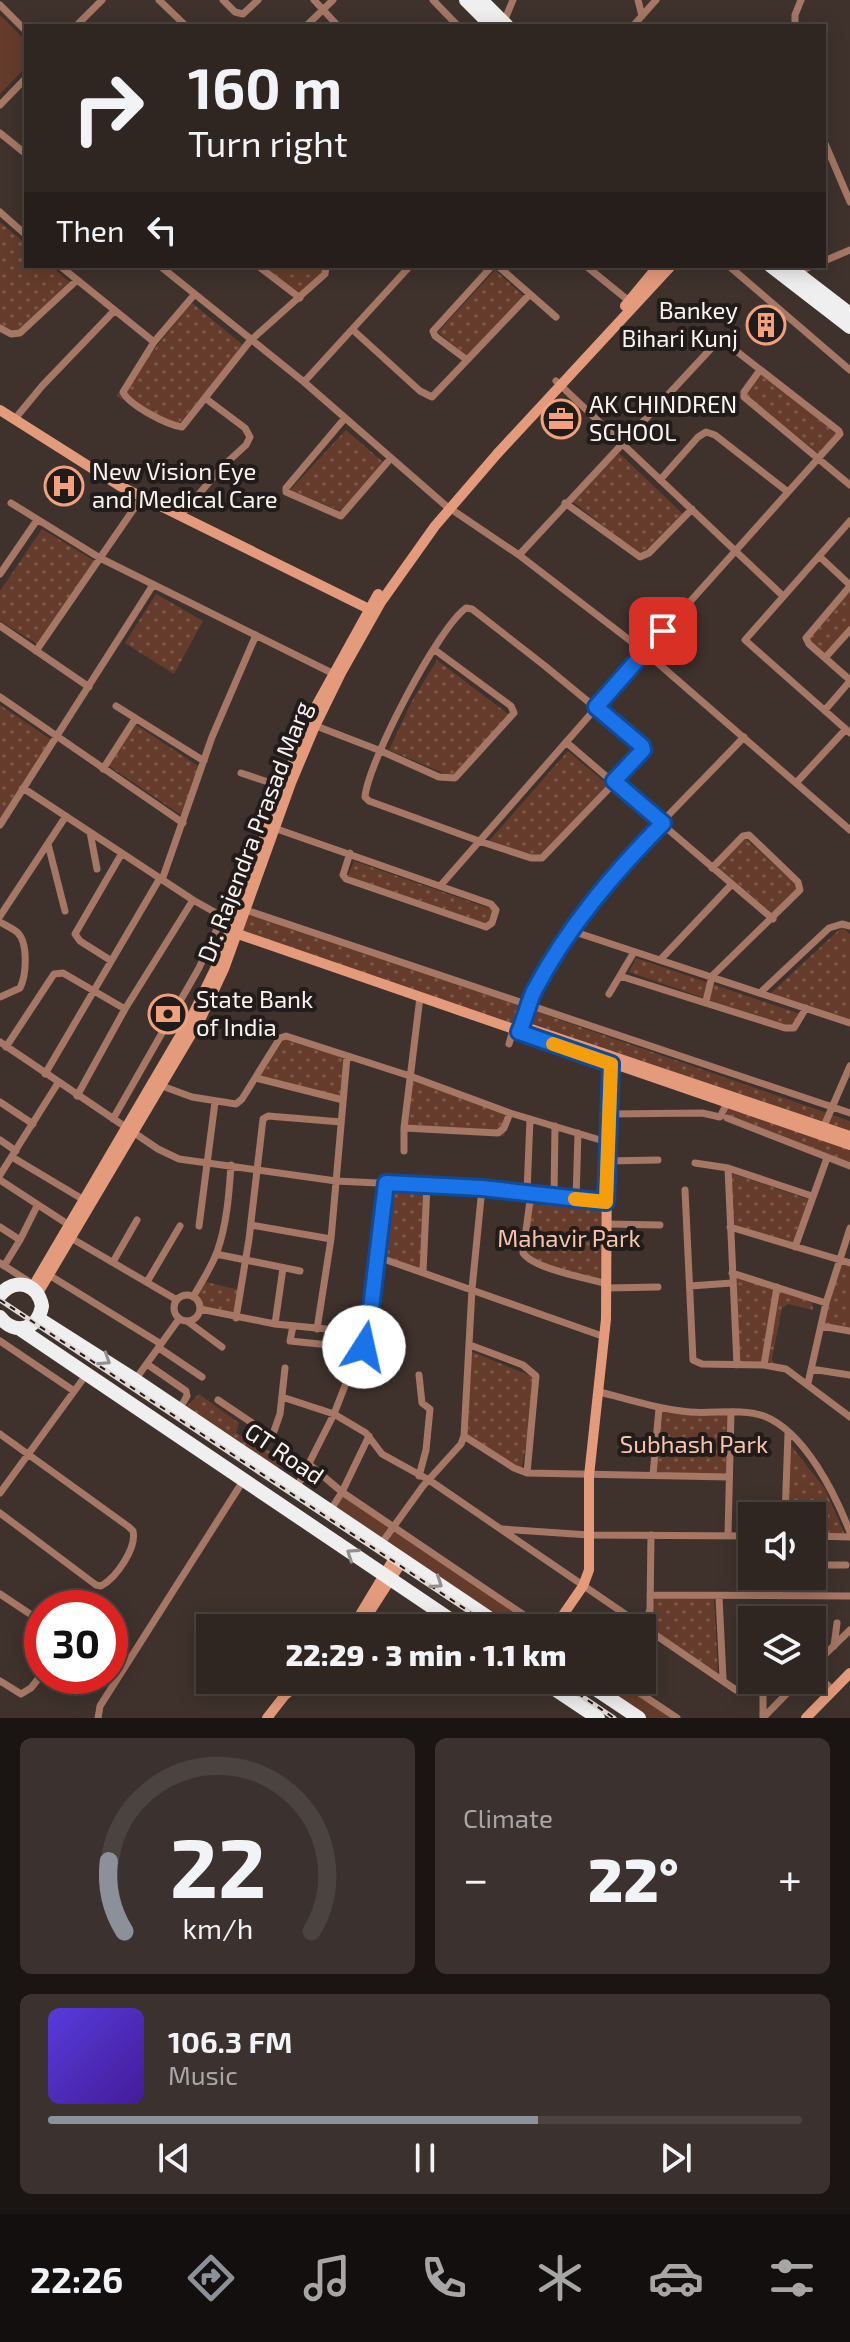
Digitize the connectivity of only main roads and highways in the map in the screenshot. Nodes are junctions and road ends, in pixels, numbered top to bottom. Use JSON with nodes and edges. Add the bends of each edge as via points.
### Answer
{"nodes":[{"id":1,"x":466,"y":0,"type":"edge"},
{"id":2,"x":481,"y":0,"type":"edge"},
{"id":3,"x":500,"y":24,"type":"edge"},
{"id":4,"x":500,"y":24,"type":"edge"},
{"id":5,"x":774,"y":268,"type":"edge"},
{"id":6,"x":791,"y":269,"type":"edge"},
{"id":7,"x":850,"y":314,"type":"edge"},
{"id":8,"x":850,"y":327,"type":"edge"},
{"id":9,"x":0,"y":1294,"type":"edge"},
{"id":10,"x":0,"y":1317,"type":"edge"},
{"id":11,"x":39,"y":1319,"type":"junction"},
{"id":12,"x":20,"y":1329,"type":"junction"},
{"id":13,"x":442,"y":1614,"type":"edge"},
{"id":14,"x":483,"y":1614,"type":"edge"},
{"id":15,"x":562,"y":1694,"type":"edge"},
{"id":16,"x":603,"y":1694,"type":"edge"},
{"id":17,"x":598,"y":1718,"type":"edge"},
{"id":18,"x":639,"y":1718,"type":"edge"}],
"edges":[{"from":1,"to":3,"type":"highway"},
{"from":2,"to":4,"type":"highway"},
{"from":5,"to":8,"type":"highway"},
{"from":6,"to":7,"type":"highway"},
{"from":9,"to":11,"type":"highway","via":[[15,1284],[34,1289],[42,1306]]},
{"from":10,"to":12,"type":"highway","name":"GT Road"},
{"from":11,"to":12,"type":"highway"},
{"from":11,"to":14,"type":"highway","name":"GT Road","one_way":true},
{"from":13,"to":12,"type":"highway","name":"GT Road","one_way":true},
{"from":15,"to":17,"type":"highway"},
{"from":16,"to":18,"type":"highway"}]}
